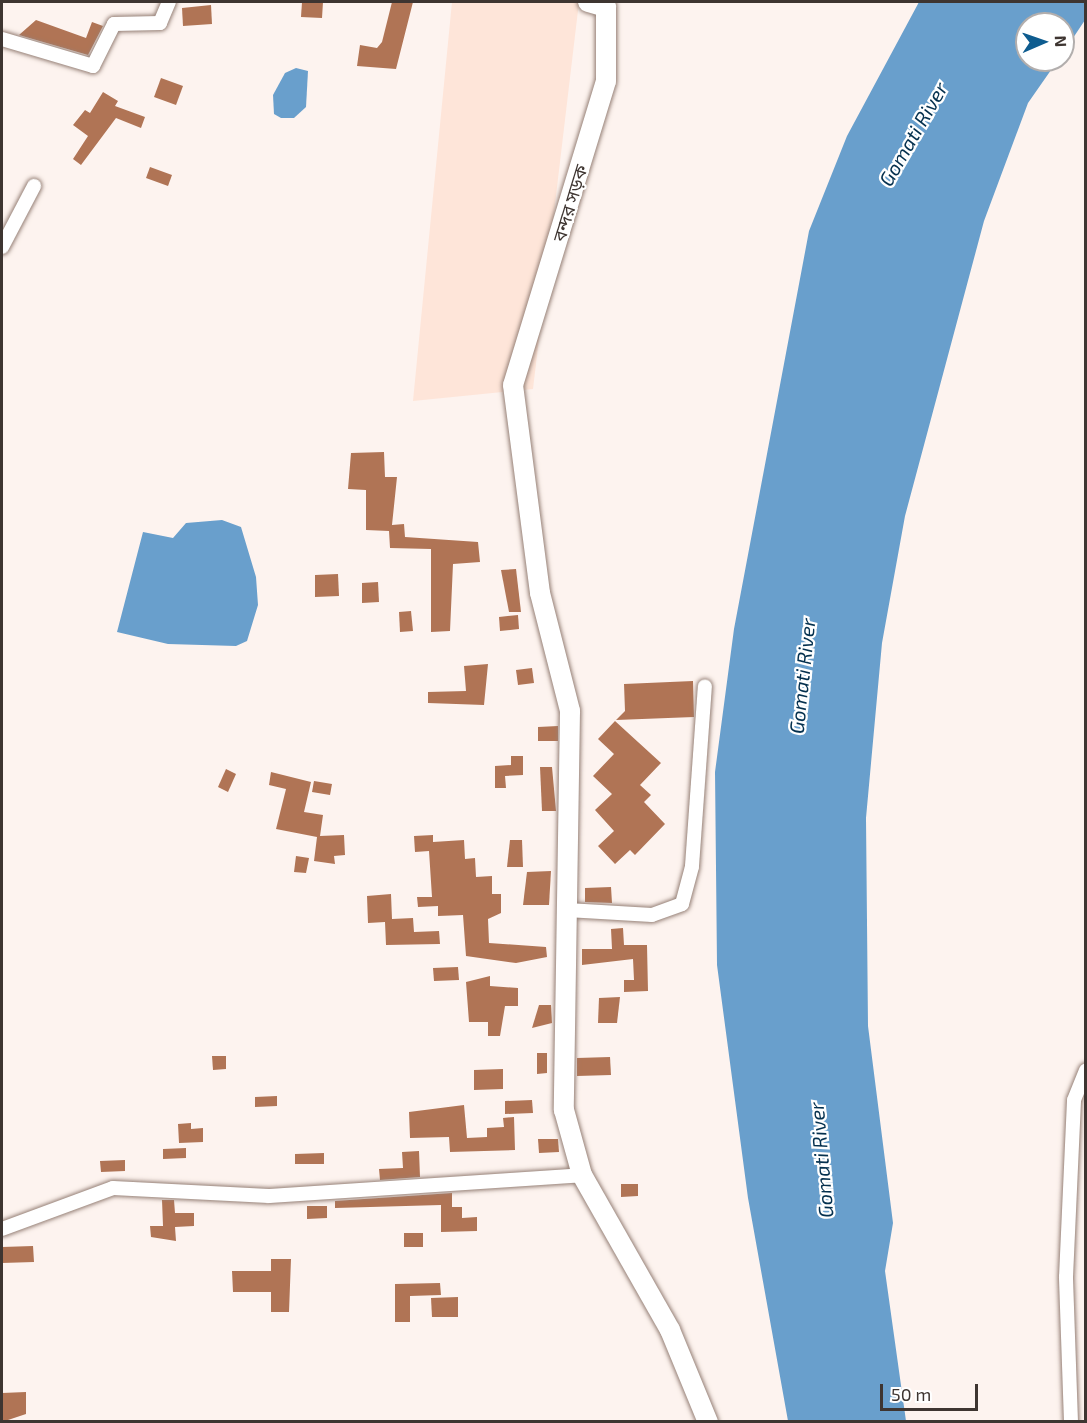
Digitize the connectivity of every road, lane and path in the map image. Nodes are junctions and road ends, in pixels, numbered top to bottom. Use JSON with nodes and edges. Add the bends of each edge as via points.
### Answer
{"nodes":[{"id":1,"x":169,"y":2,"type":"edge"},
{"id":2,"x":601,"y":3,"type":"edge"},
{"id":3,"x":2,"y":39,"type":"edge"},
{"id":4,"x":34,"y":186,"type":"dead end"},
{"id":5,"x":2,"y":247,"type":"edge"},
{"id":6,"x":705,"y":686,"type":"dead end"},
{"id":7,"x":567,"y":910,"type":"junction"},
{"id":8,"x":1086,"y":1070,"type":"edge"},
{"id":9,"x":582,"y":1175,"type":"junction"},
{"id":10,"x":2,"y":1229,"type":"edge"},
{"id":11,"x":708,"y":1422,"type":"edge"},
{"id":12,"x":1071,"y":1422,"type":"edge"}],
"edges":[{"from":1,"to":3,"type":"street","via":[[160,23],[114,24],[93,66]]},
{"from":2,"to":7,"type":"highway","name":"বন্দর সড়ক","via":[[606,81],[513,385],[540,593],[570,711]]},
{"from":4,"to":5,"type":"street"},
{"from":6,"to":7,"type":"street","via":[[692,866],[682,904],[652,915]]},
{"from":7,"to":9,"type":"highway","name":"বন্দর সড়ক","via":[[564,1110]]},
{"from":8,"to":12,"type":"street","via":[[1074,1100],[1066,1277]]},
{"from":9,"to":10,"type":"street","via":[[269,1196],[113,1188]]},
{"from":9,"to":11,"type":"highway","name":"বন্দর সড়ক","via":[[670,1330]]}]}
